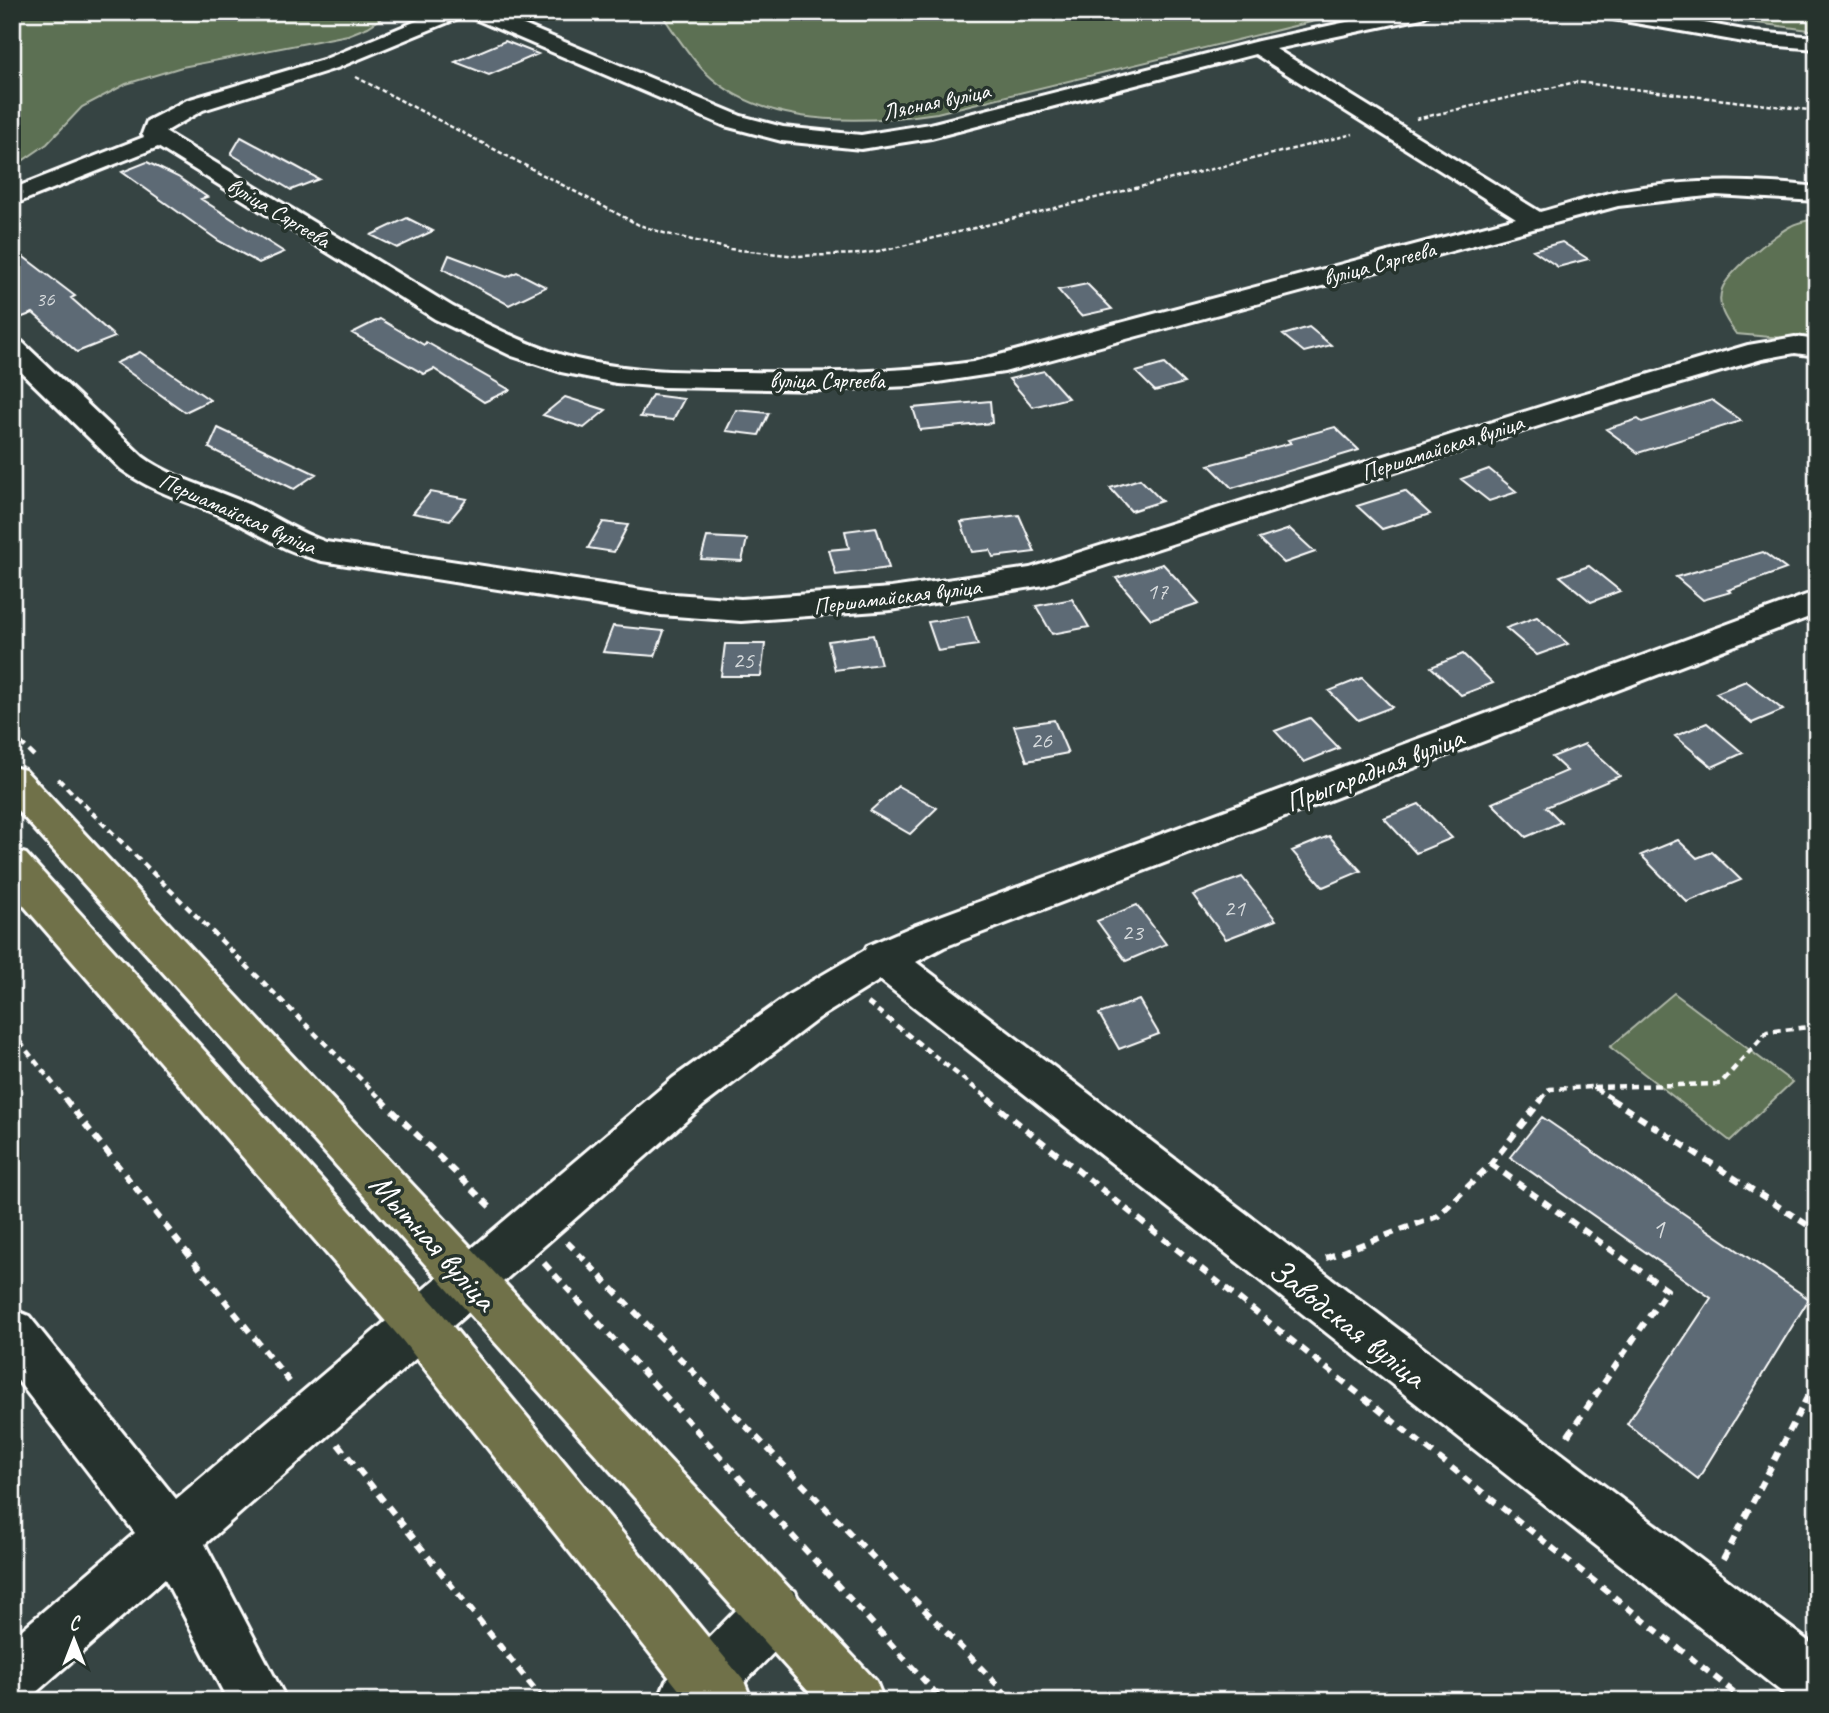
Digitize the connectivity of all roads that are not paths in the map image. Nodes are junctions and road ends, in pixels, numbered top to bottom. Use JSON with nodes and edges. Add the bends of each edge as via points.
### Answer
{"nodes":[{"id":1,"x":456,"y":12,"type":"edge"},
{"id":2,"x":475,"y":12,"type":"edge"},
{"id":3,"x":1422,"y":12,"type":"edge"},
{"id":4,"x":1607,"y":12,"type":"edge"},
{"id":5,"x":1817,"y":43,"type":"edge"},
{"id":6,"x":1258,"y":47,"type":"junction"},
{"id":7,"x":158,"y":139,"type":"junction"},
{"id":8,"x":1817,"y":194,"type":"edge"},
{"id":9,"x":12,"y":198,"type":"edge"},
{"id":10,"x":1536,"y":220,"type":"junction"},
{"id":11,"x":12,"y":348,"type":"edge"},
{"id":12,"x":1817,"y":348,"type":"edge"},
{"id":13,"x":1817,"y":602,"type":"edge"},
{"id":14,"x":35,"y":772,"type":"edge"},
{"id":15,"x":12,"y":865,"type":"edge"},
{"id":16,"x":862,"y":971,"type":"junction"},
{"id":17,"x":470,"y":1280,"type":"junction"},
{"id":18,"x":419,"y":1322,"type":"junction"},
{"id":19,"x":12,"y":1333,"type":"edge"},
{"id":20,"x":171,"y":1536,"type":"junction"},
{"id":21,"x":775,"y":1611,"type":"junction"},
{"id":22,"x":12,"y":1676,"type":"edge"},
{"id":23,"x":1817,"y":1684,"type":"edge"},
{"id":24,"x":705,"y":1694,"type":"edge"},
{"id":25,"x":259,"y":1701,"type":"edge"},
{"id":26,"x":856,"y":1701,"type":"edge"}],
"edges":[{"from":1,"to":7,"type":"street","via":[[330,64],[180,111],[155,125],[153,134]]},
{"from":2,"to":6,"type":"street","name":"Лясная вуліца","via":[[733,121],[834,141],[894,139],[931,131]]},
{"from":3,"to":6,"type":"street","name":"Лясная вуліца"},
{"from":4,"to":5,"type":"street","via":[[1755,38]]},
{"from":6,"to":10,"type":"street"},
{"from":7,"to":9,"type":"street"},
{"from":7,"to":10,"type":"street","name":"вуліца Сяргеева","via":[[444,313],[492,337],[570,366],[650,378],[868,381],[977,370]]},
{"from":8,"to":10,"type":"street","name":"вуліца Сяргеева","via":[[1727,187],[1670,190]]},
{"from":11,"to":12,"type":"street","name":"Першамайская вуліца","via":[[147,474],[242,513],[295,542],[351,557],[661,604],[741,610],[891,599],[1032,578],[1745,355],[1778,347]]},
{"from":13,"to":16,"type":"street","name":"Прыгарадная вуліца","via":[[930,936]]},
{"from":14,"to":17,"type":"main road","name":"Мытная вуліца"},
{"from":15,"to":18,"type":"main road"},
{"from":16,"to":17,"type":"street","name":"Прыгарадная вуліца","via":[[716,1068]]},
{"from":16,"to":23,"type":"street","name":"Заводская вуліца"},
{"from":17,"to":18,"type":"street","name":"Прыгарадная вуліца"},
{"from":17,"to":21,"type":"main road","name":"Мытная вуліца"},
{"from":18,"to":20,"type":"street","name":"Прыгарадная вуліца","via":[[316,1416]]},
{"from":18,"to":24,"type":"main road"},
{"from":19,"to":20,"type":"street"},
{"from":20,"to":22,"type":"street","name":"Прыгарадная вуліца"},
{"from":20,"to":25,"type":"street"},
{"from":21,"to":24,"type":"street"},
{"from":21,"to":26,"type":"main road","name":"Мытная вуліца"}]}
